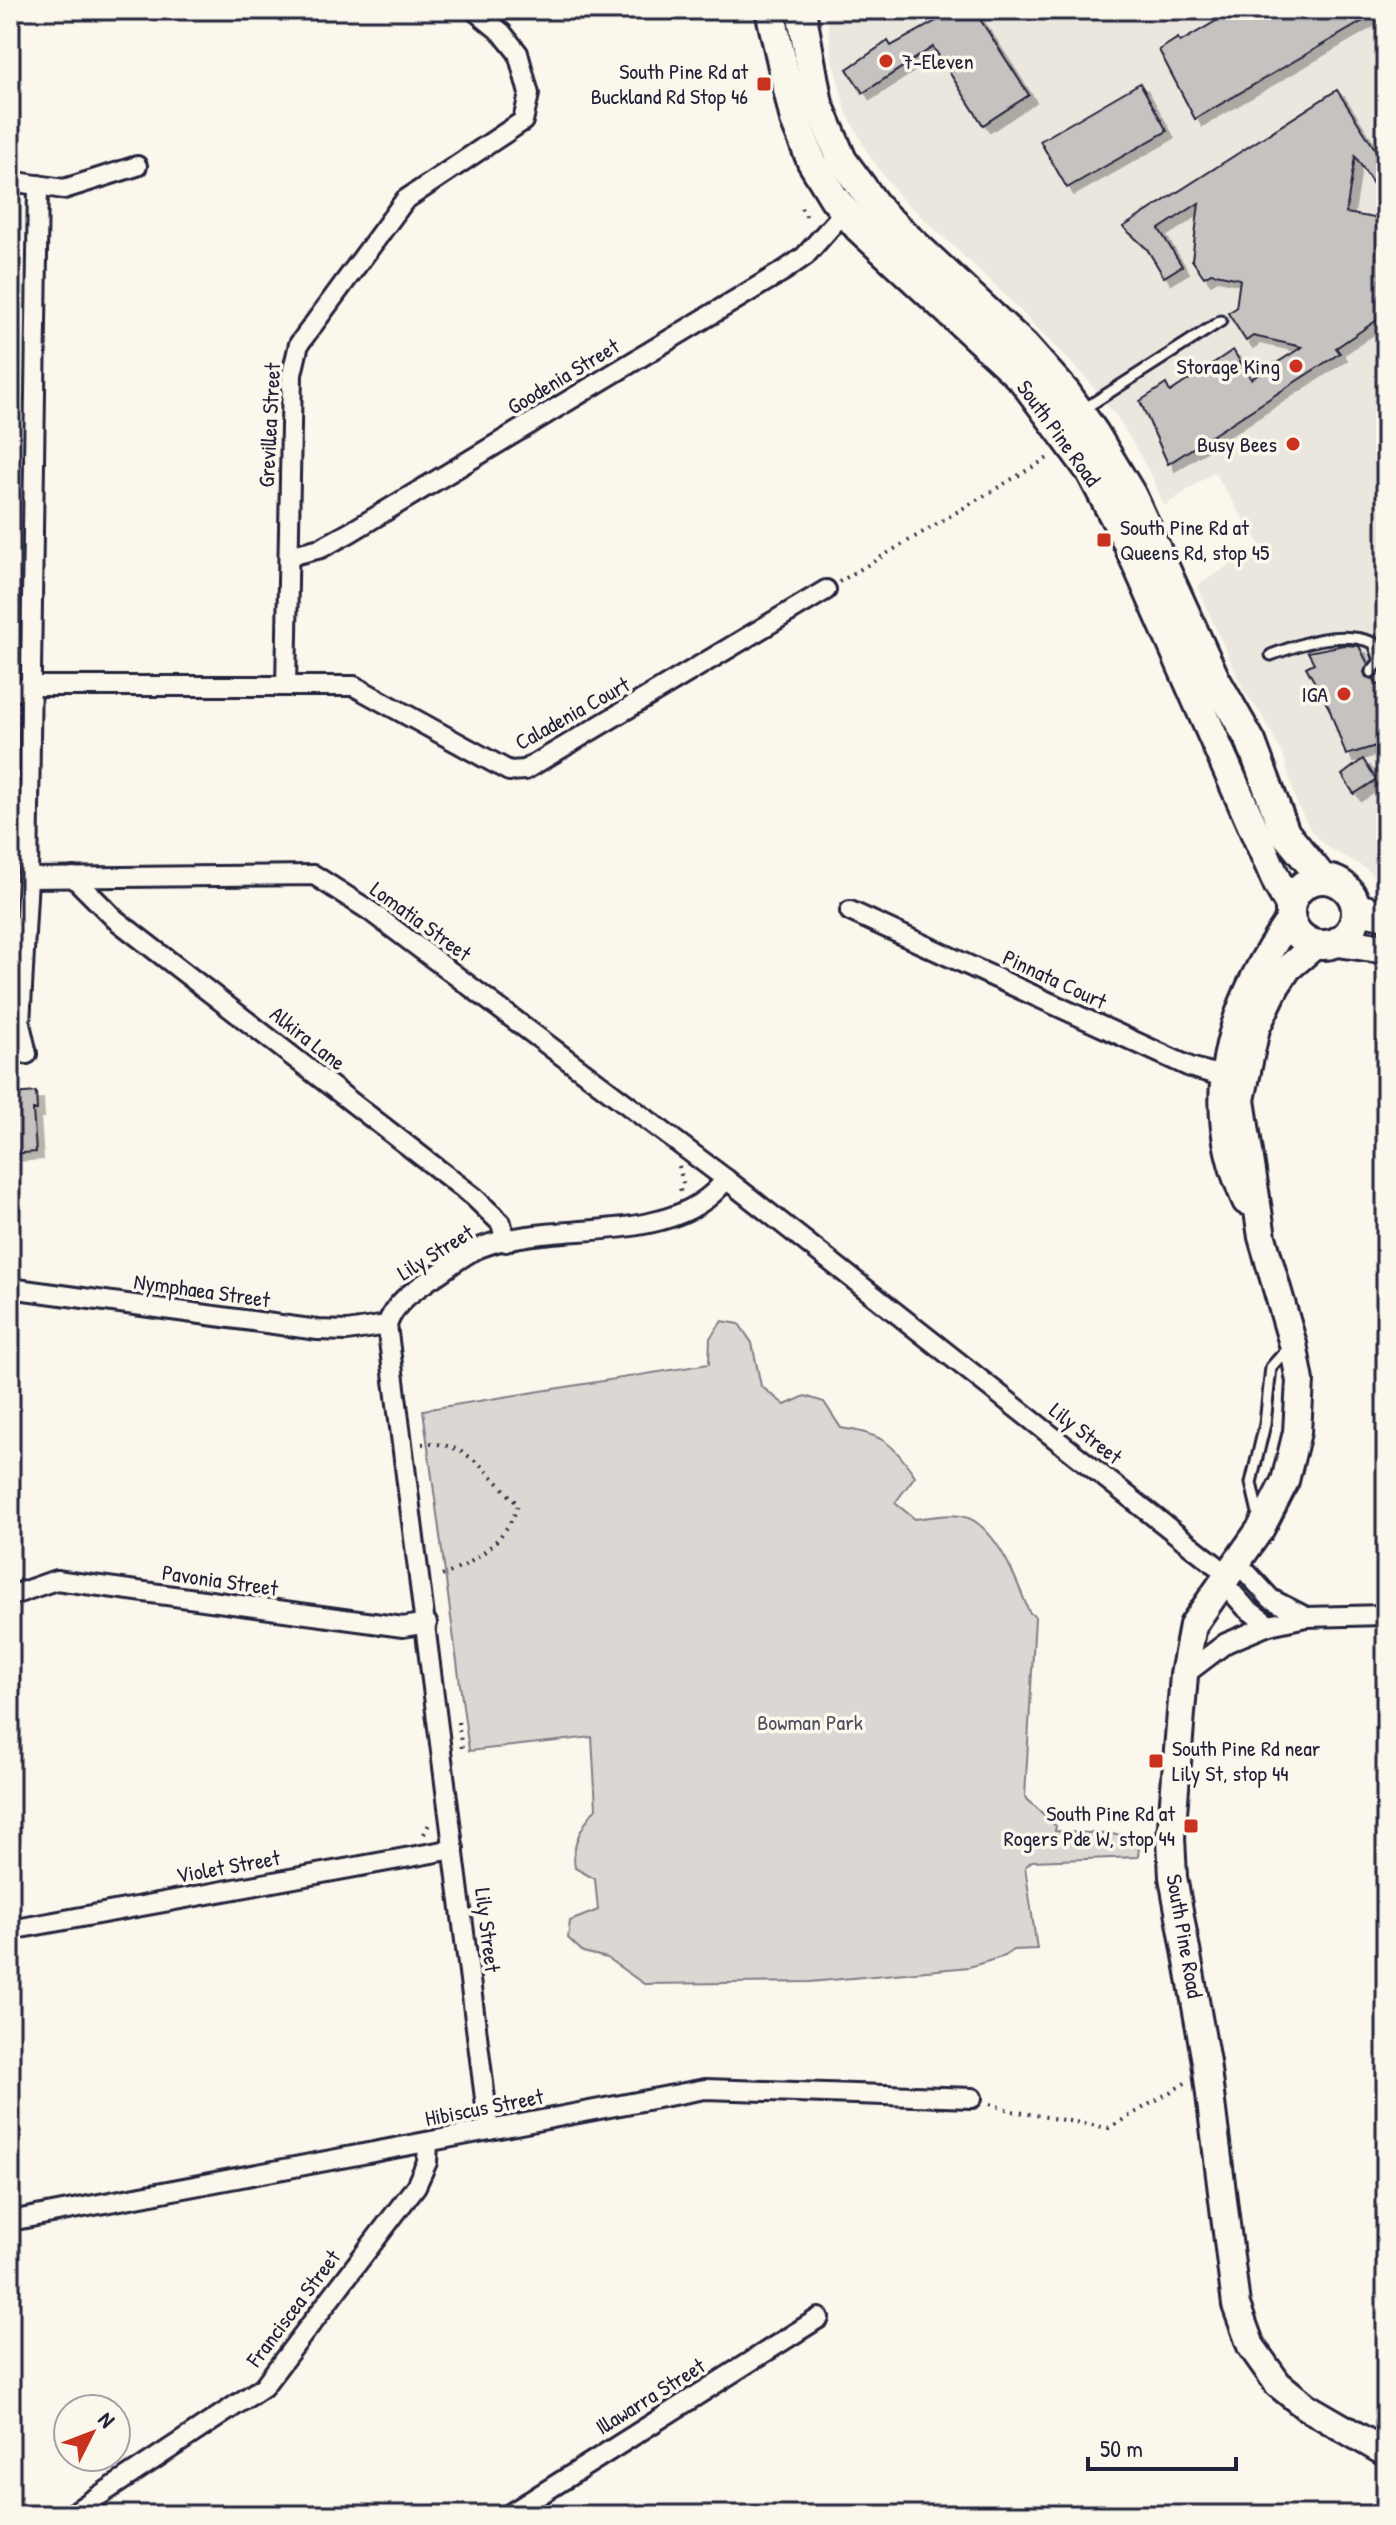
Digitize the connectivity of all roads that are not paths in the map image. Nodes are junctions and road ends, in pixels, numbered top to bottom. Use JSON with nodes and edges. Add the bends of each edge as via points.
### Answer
{"nodes":[{"id":1,"x":474,"y":10,"type":"edge"},
{"id":2,"x":770,"y":10,"type":"edge"},
{"id":3,"x":801,"y":10,"type":"edge"},
{"id":4,"x":137,"y":166,"type":"dead end"},
{"id":5,"x":10,"y":181,"type":"edge"},
{"id":6,"x":38,"y":185,"type":"junction"},
{"id":7,"x":844,"y":212,"type":"junction"},
{"id":8,"x":1221,"y":321,"type":"dead end"},
{"id":9,"x":1079,"y":411,"type":"junction"},
{"id":10,"x":289,"y":556,"type":"junction"},
{"id":11,"x":826,"y":590,"type":"road end"},
{"id":12,"x":1271,"y":655,"type":"dead end"},
{"id":13,"x":1371,"y":672,"type":"dead end"},
{"id":14,"x":30,"y":686,"type":"junction"},
{"id":15,"x":286,"y":686,"type":"junction"},
{"id":16,"x":10,"y":693,"type":"edge"},
{"id":17,"x":73,"y":877,"type":"junction"},
{"id":18,"x":28,"y":878,"type":"junction"},
{"id":19,"x":1322,"y":878,"type":"junction"},
{"id":20,"x":1356,"y":908,"type":"junction"},
{"id":21,"x":850,"y":911,"type":"dead end"},
{"id":22,"x":1290,"y":912,"type":"junction"},
{"id":23,"x":1386,"y":915,"type":"edge"},
{"id":24,"x":1327,"y":944,"type":"junction"},
{"id":25,"x":1386,"y":949,"type":"edge"},
{"id":26,"x":27,"y":1054,"type":"dead end"},
{"id":27,"x":1233,"y":1079,"type":"junction"},
{"id":28,"x":726,"y":1179,"type":"junction"},
{"id":29,"x":506,"y":1242,"type":"junction"},
{"id":30,"x":10,"y":1288,"type":"edge"},
{"id":31,"x":387,"y":1325,"type":"junction"},
{"id":32,"x":1228,"y":1572,"type":"junction"},
{"id":33,"x":10,"y":1596,"type":"edge"},
{"id":34,"x":1386,"y":1615,"type":"edge"},
{"id":35,"x":1306,"y":1617,"type":"junction"},
{"id":36,"x":427,"y":1623,"type":"junction"},
{"id":37,"x":1269,"y":1625,"type":"junction"},
{"id":38,"x":1184,"y":1675,"type":"junction"},
{"id":39,"x":454,"y":1849,"type":"junction"},
{"id":40,"x":10,"y":1930,"type":"edge"},
{"id":41,"x":972,"y":2098,"type":"road end"},
{"id":42,"x":489,"y":2130,"type":"junction"},
{"id":43,"x":428,"y":2143,"type":"junction"},
{"id":44,"x":10,"y":2221,"type":"edge"},
{"id":45,"x":819,"y":2318,"type":"dead end"},
{"id":46,"x":1386,"y":2453,"type":"edge"},
{"id":47,"x":70,"y":2515,"type":"edge"},
{"id":48,"x":508,"y":2515,"type":"edge"}],
"edges":[{"from":1,"to":10,"type":"street","name":"Grevillea Street","via":[[518,53],[529,108],[515,129],[405,200],[299,344],[292,374]]},
{"from":2,"to":7,"type":"main road","name":"South Pine Road","via":[[795,120],[812,162]]},
{"from":3,"to":9,"type":"main road","name":"South Pine Road","via":[[818,104],[852,178],[904,236],[1025,347]]},
{"from":4,"to":6,"type":"street","via":[[64,189]]},
{"from":5,"to":6,"type":"street"},
{"from":6,"to":14,"type":"street"},
{"from":7,"to":10,"type":"street","name":"Goodenia Street","via":[[805,256],[785,270],[349,533]]},
{"from":7,"to":22,"type":"main road","name":"South Pine Road","via":[[1002,357],[1069,438],[1125,537]]},
{"from":8,"to":9,"type":"lane"},
{"from":9,"to":19,"type":"main road","name":"South Pine Road","via":[[1132,496],[1215,679],[1251,742],[1285,833]]},
{"from":10,"to":15,"type":"street","name":"Grevillea Street"},
{"from":11,"to":15,"type":"street","name":"Caladenia Court","via":[[525,770],[509,771],[354,686]]},
{"from":12,"to":13,"type":"lane","via":[[1350,636],[1374,643],[1380,653]]},
{"from":14,"to":15,"type":"street"},
{"from":14,"to":16,"type":"street"},
{"from":14,"to":18,"type":"street"},
{"from":17,"to":18,"type":"street","name":"Lomatia Street"},
{"from":17,"to":28,"type":"street","name":"Lomatia Street","via":[[314,875],[370,911]]},
{"from":17,"to":29,"type":"street","name":"Alkira Lane","via":[[115,919],[474,1197],[501,1223]]},
{"from":18,"to":26,"type":"street","via":[[20,1024]]},
{"from":19,"to":20,"type":"main road","via":[[1341,884]]},
{"from":19,"to":22,"type":"main road","via":[[1302,886]]},
{"from":20,"to":23,"type":"main road"},
{"from":20,"to":24,"type":"main road","via":[[1353,928]]},
{"from":21,"to":27,"type":"street","name":"Pinnata Court","via":[[1190,1067]]},
{"from":22,"to":24,"type":"main road","via":[[1299,936]]},
{"from":22,"to":27,"type":"main road","name":"South Pine Road","via":[[1247,997],[1227,1051]]},
{"from":24,"to":25,"type":"main road"},
{"from":24,"to":27,"type":"main road","name":"South Pine Road","via":[[1288,968]]},
{"from":27,"to":32,"type":"main road","name":"South Pine Road","via":[[1262,1237],[1300,1381],[1297,1432],[1285,1481],[1261,1528]]},
{"from":28,"to":29,"type":"street","name":"Lily Street","via":[[714,1195],[682,1216]]},
{"from":28,"to":32,"type":"street","name":"Lily Street"},
{"from":29,"to":31,"type":"street","name":"Lily Street","via":[[478,1248],[415,1290],[393,1308]]},
{"from":30,"to":31,"type":"street","name":"Nymphaea Street","via":[[318,1330]]},
{"from":31,"to":36,"type":"street","name":"Lily Street"},
{"from":32,"to":35,"type":"street"},
{"from":32,"to":37,"type":"street","via":[[1246,1608]]},
{"from":32,"to":38,"type":"main road","name":"South Pine Road","via":[[1193,1625]]},
{"from":33,"to":36,"type":"street","name":"Pavonia Street","via":[[56,1580],[403,1627]]},
{"from":34,"to":35,"type":"street"},
{"from":35,"to":37,"type":"street"},
{"from":36,"to":39,"type":"street","name":"Lily Street"},
{"from":37,"to":38,"type":"street","via":[[1226,1643]]},
{"from":38,"to":46,"type":"main road","name":"South Pine Road","via":[[1171,1838],[1173,1877],[1206,2062],[1236,2305],[1251,2346],[1278,2384],[1305,2406]]},
{"from":39,"to":40,"type":"street","name":"Violet Street"},
{"from":39,"to":42,"type":"street","name":"Lily Street"},
{"from":41,"to":42,"type":"street","name":"Hibiscus Street","via":[[705,2089]]},
{"from":42,"to":43,"type":"street","name":"Hibiscus Street"},
{"from":43,"to":44,"type":"street","name":"Hibiscus Street"},
{"from":43,"to":47,"type":"street","name":"Franciscea Street","via":[[427,2162],[416,2186],[263,2387]]},
{"from":45,"to":48,"type":"street","name":"Illawarra Street"}]}
